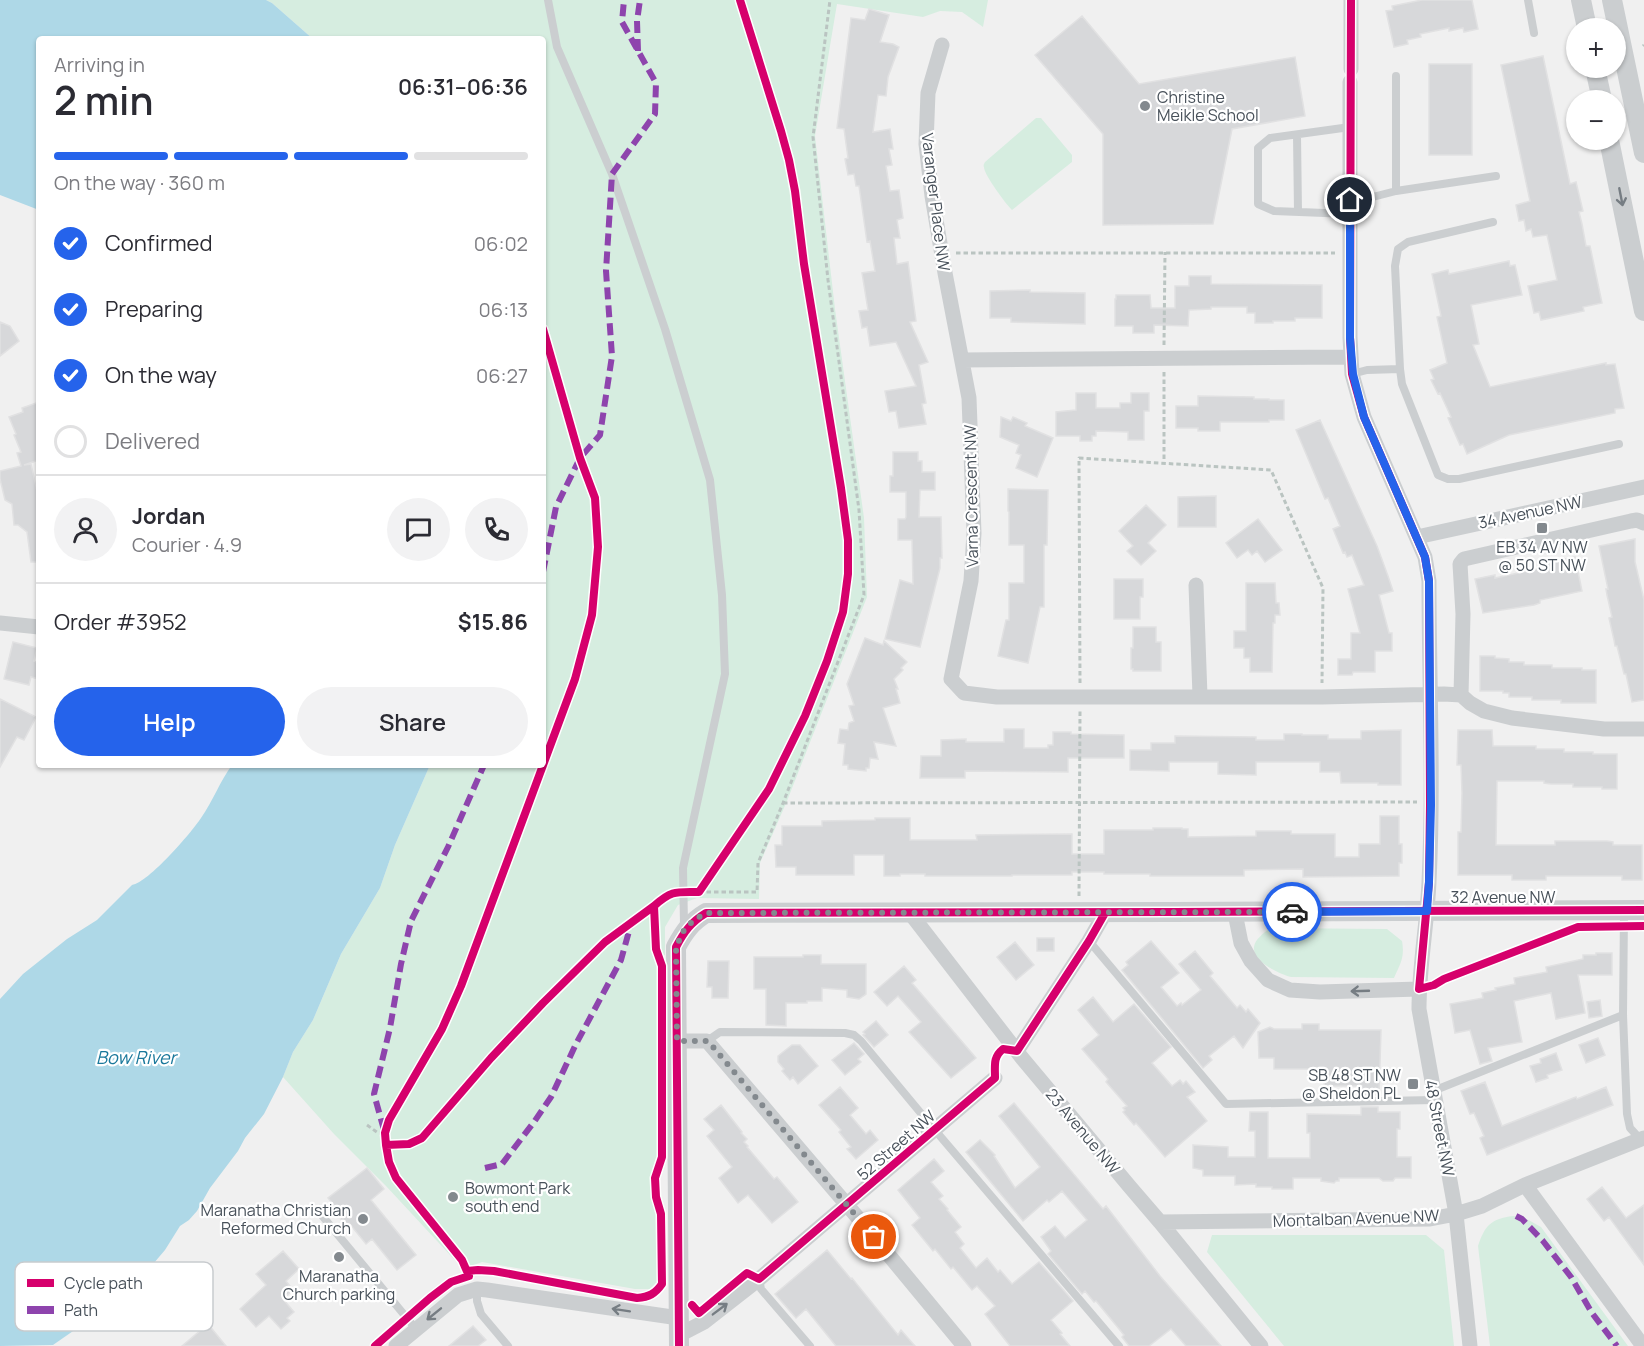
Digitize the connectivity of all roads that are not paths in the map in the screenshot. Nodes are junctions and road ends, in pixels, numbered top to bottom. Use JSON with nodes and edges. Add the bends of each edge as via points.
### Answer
{"nodes":[{"id":1,"x":548,"y":0,"type":"edge"},
{"id":2,"x":1351,"y":0,"type":"edge"},
{"id":3,"x":1528,"y":0,"type":"edge"},
{"id":4,"x":1581,"y":0,"type":"edge"},
{"id":5,"x":1612,"y":0,"type":"edge"},
{"id":6,"x":1585,"y":18,"type":"edge"},
{"id":7,"x":1534,"y":33,"type":"dead end"},
{"id":8,"x":942,"y":45,"type":"dead end"},
{"id":9,"x":1396,"y":76,"type":"dead end"},
{"id":10,"x":1350,"y":127,"type":"junction"},
{"id":11,"x":1297,"y":135,"type":"junction"},
{"id":12,"x":1612,"y":150,"type":"edge"},
{"id":13,"x":1644,"y":153,"type":"edge"},
{"id":14,"x":1496,"y":176,"type":"dead end"},
{"id":15,"x":1396,"y":191,"type":"junction"},
{"id":16,"x":1350,"y":207,"type":"junction"},
{"id":17,"x":1298,"y":212,"type":"junction"},
{"id":18,"x":1492,"y":222,"type":"dead end"},
{"id":19,"x":1644,"y":311,"type":"edge"},
{"id":20,"x":1351,"y":357,"type":"junction"},
{"id":21,"x":962,"y":360,"type":"junction"},
{"id":22,"x":1400,"y":369,"type":"junction"},
{"id":23,"x":1353,"y":374,"type":"junction"},
{"id":24,"x":1619,"y":444,"type":"dead end"},
{"id":25,"x":1644,"y":487,"type":"edge"},
{"id":26,"x":1644,"y":523,"type":"edge"},
{"id":27,"x":1417,"y":537,"type":"junction"},
{"id":28,"x":1196,"y":585,"type":"dead end"},
{"id":29,"x":0,"y":623,"type":"edge"},
{"id":30,"x":36,"y":627,"type":"edge"},
{"id":31,"x":1430,"y":695,"type":"junction"},
{"id":32,"x":1461,"y":695,"type":"junction"},
{"id":33,"x":1200,"y":696,"type":"junction"},
{"id":34,"x":1644,"y":729,"type":"edge"},
{"id":35,"x":1624,"y":910,"type":"junction"},
{"id":36,"x":1644,"y":910,"type":"edge"},
{"id":37,"x":1427,"y":911,"type":"junction"},
{"id":38,"x":910,"y":913,"type":"junction"},
{"id":39,"x":1106,"y":913,"type":"junction"},
{"id":40,"x":1234,"y":913,"type":"junction"},
{"id":41,"x":684,"y":930,"type":"junction"},
{"id":42,"x":1089,"y":940,"type":"junction"},
{"id":43,"x":1419,"y":989,"type":"junction"},
{"id":44,"x":1623,"y":1015,"type":"junction"},
{"id":45,"x":677,"y":1041,"type":"junction"},
{"id":46,"x":708,"y":1041,"type":"junction"},
{"id":47,"x":1017,"y":1051,"type":"junction"},
{"id":48,"x":995,"y":1078,"type":"dead end"},
{"id":49,"x":1434,"y":1096,"type":"junction"},
{"id":50,"x":934,"y":1129,"type":"junction"},
{"id":51,"x":1643,"y":1140,"type":"edge"},
{"id":52,"x":1525,"y":1185,"type":"junction"},
{"id":53,"x":848,"y":1205,"type":"junction"},
{"id":54,"x":320,"y":1212,"type":"dead end"},
{"id":55,"x":1456,"y":1214,"type":"junction"},
{"id":56,"x":1160,"y":1222,"type":"junction"},
{"id":57,"x":759,"y":1279,"type":"junction"},
{"id":58,"x":477,"y":1289,"type":"junction"},
{"id":59,"x":416,"y":1329,"type":"junction"},
{"id":60,"x":679,"y":1333,"type":"edge"},
{"id":61,"x":396,"y":1346,"type":"edge"},
{"id":62,"x":508,"y":1346,"type":"edge"},
{"id":63,"x":810,"y":1346,"type":"edge"},
{"id":64,"x":964,"y":1346,"type":"edge"},
{"id":65,"x":1119,"y":1346,"type":"edge"},
{"id":66,"x":1261,"y":1346,"type":"edge"},
{"id":67,"x":1470,"y":1346,"type":"edge"},
{"id":68,"x":1644,"y":1346,"type":"edge"}],
"edges":[{"from":1,"to":41,"type":"lane","via":[[557,47],[612,174],[665,329],[710,480],[722,595],[725,674],[682,868]]},
{"from":2,"to":10,"type":"street","name":"48 Street NW"},
{"from":3,"to":7,"type":"lane"},
{"from":4,"to":6,"type":"street"},
{"from":5,"to":13,"type":"street"},
{"from":8,"to":21,"type":"street","name":"Varanger Place NW","via":[[928,93],[926,144]]},
{"from":9,"to":15,"type":"lane"},
{"from":10,"to":11,"type":"lane"},
{"from":10,"to":16,"type":"street","name":"48 Street NW"},
{"from":11,"to":17,"type":"lane"},
{"from":11,"to":17,"type":"lane","via":[[1270,138],[1258,148],[1258,204],[1274,212]]},
{"from":12,"to":19,"type":"street","one_way":true},
{"from":14,"to":15,"type":"lane"},
{"from":15,"to":16,"type":"lane"},
{"from":16,"to":17,"type":"lane"},
{"from":16,"to":20,"type":"street","name":"48 Street NW"},
{"from":18,"to":22,"type":"lane","via":[[1408,242],[1398,249],[1395,266]]},
{"from":20,"to":21,"type":"street"},
{"from":20,"to":23,"type":"street","name":"48 Street NW"},
{"from":21,"to":33,"type":"street","name":"Varna Crescent NW","via":[[969,398],[974,533],[971,581],[951,679],[964,693],[997,697]]},
{"from":22,"to":23,"type":"lane"},
{"from":22,"to":24,"type":"lane","via":[[1402,384],[1434,467],[1438,475],[1448,480]]},
{"from":23,"to":27,"type":"street","name":"48 Street NW","via":[[1364,417]]},
{"from":25,"to":27,"type":"street","name":"34 Avenue NW"},
{"from":26,"to":32,"type":"street","via":[[1631,521],[1464,559],[1460,564]]},
{"from":27,"to":31,"type":"street","name":"48 Street NW","via":[[1429,581]]},
{"from":28,"to":33,"type":"street"},
{"from":29,"to":30,"type":"street"},
{"from":31,"to":32,"type":"street","name":"Varna Crescent NW"},
{"from":31,"to":33,"type":"street","name":"Varna Crescent NW"},
{"from":31,"to":37,"type":"street","name":"48 Street NW"},
{"from":32,"to":34,"type":"street","via":[[1484,711],[1512,718],[1604,729]]},
{"from":35,"to":36,"type":"street","name":"32 Avenue NW"},
{"from":35,"to":37,"type":"street","name":"32 Avenue NW"},
{"from":35,"to":44,"type":"lane"},
{"from":37,"to":40,"type":"street","name":"32 Avenue NW"},
{"from":37,"to":43,"type":"street","name":"48 Street NW"},
{"from":38,"to":39,"type":"street","name":"32 Avenue NW"},
{"from":38,"to":41,"type":"street","name":"32 Avenue NW","via":[[706,913]]},
{"from":38,"to":47,"type":"street","name":"23 Avenue NW"},
{"from":39,"to":40,"type":"street","name":"32 Avenue NW"},
{"from":39,"to":42,"type":"street"},
{"from":43,"to":40,"type":"street","one_way":true,"via":[[1290,990],[1268,980],[1251,961],[1241,944]]},
{"from":41,"to":45,"type":"street","via":[[676,947]]},
{"from":42,"to":47,"type":"street"},
{"from":42,"to":49,"type":"lane","via":[[1226,1104]]},
{"from":43,"to":49,"type":"street","name":"48 Street NW","via":[[1419,1018]]},
{"from":44,"to":49,"type":"lane"},
{"from":44,"to":51,"type":"lane","via":[[1627,1114],[1630,1128]]},
{"from":45,"to":46,"type":"street"},
{"from":45,"to":60,"type":"street"},
{"from":46,"to":50,"type":"lane","via":[[720,1032],[854,1035]]},
{"from":46,"to":53,"type":"street"},
{"from":47,"to":56,"type":"street","name":"23 Avenue NW"},
{"from":48,"to":50,"type":"street","name":"52 Street NW"},
{"from":49,"to":55,"type":"street","name":"48 Street NW"},
{"from":50,"to":53,"type":"street","name":"52 Street NW"},
{"from":50,"to":65,"type":"lane"},
{"from":51,"to":52,"type":"street","name":"Montalban Avenue NW"},
{"from":52,"to":55,"type":"street","name":"Montalban Avenue NW"},
{"from":52,"to":68,"type":"street"},
{"from":53,"to":57,"type":"street","name":"52 Street NW"},
{"from":53,"to":64,"type":"street"},
{"from":54,"to":59,"type":"lane"},
{"from":55,"to":56,"type":"street","name":"Montalban Avenue NW","via":[[1430,1219]]},
{"from":55,"to":67,"type":"street","name":"48 Street NW"},
{"from":56,"to":66,"type":"street","name":"23 Avenue NW"},
{"from":60,"to":57,"type":"street","name":"52 Street NW","one_way":true,"via":[[704,1322]]},
{"from":57,"to":63,"type":"lane","via":[[761,1289]]},
{"from":58,"to":59,"type":"street","one_way":true,"via":[[458,1295]]},
{"from":60,"to":58,"type":"street","one_way":true},
{"from":58,"to":62,"type":"lane","via":[[482,1314]]},
{"from":59,"to":61,"type":"street"}]}
